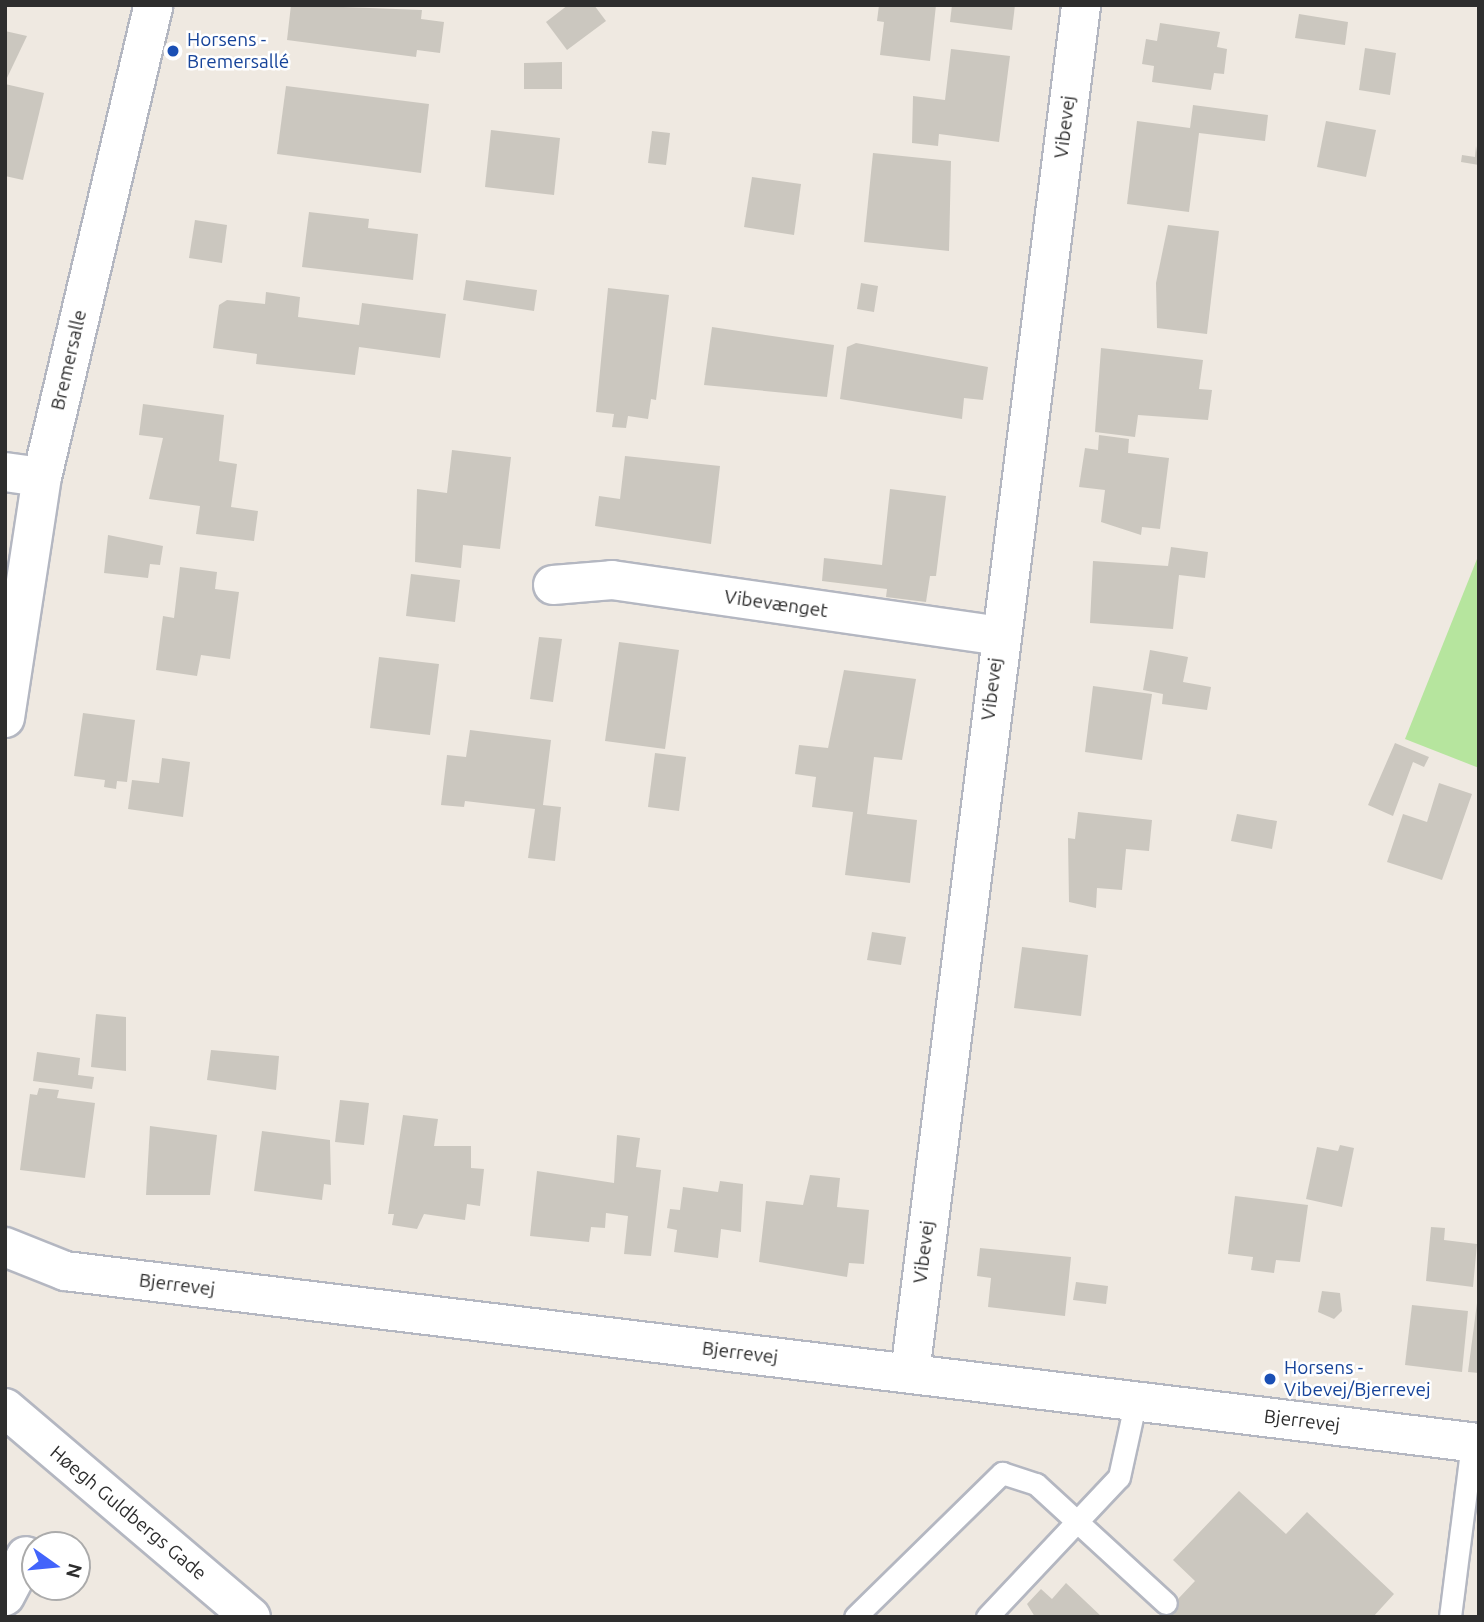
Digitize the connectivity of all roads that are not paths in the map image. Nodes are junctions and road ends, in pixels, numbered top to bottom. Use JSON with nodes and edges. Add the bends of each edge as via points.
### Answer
{"nodes":[{"id":1,"x":154,"y":5,"type":"edge"},
{"id":2,"x":1081,"y":5,"type":"edge"},
{"id":3,"x":23,"y":474,"type":"edge"},
{"id":4,"x":553,"y":585,"type":"dead end"},
{"id":5,"x":999,"y":636,"type":"junction"},
{"id":6,"x":5,"y":718,"type":"edge"},
{"id":7,"x":5,"y":1247,"type":"edge"},
{"id":8,"x":910,"y":1373,"type":"junction"},
{"id":9,"x":1136,"y":1400,"type":"junction"},
{"id":10,"x":5,"y":1408,"type":"edge"},
{"id":11,"x":1475,"y":1442,"type":"edge"},
{"id":12,"x":1079,"y":1522,"type":"junction"},
{"id":13,"x":21,"y":1566,"type":"edge"},
{"id":14,"x":5,"y":1596,"type":"edge"},
{"id":15,"x":1166,"y":1603,"type":"dead end"},
{"id":16,"x":251,"y":1617,"type":"edge"},
{"id":17,"x":855,"y":1617,"type":"edge"},
{"id":18,"x":987,"y":1617,"type":"edge"},
{"id":19,"x":1450,"y":1617,"type":"edge"}],
"edges":[{"from":1,"to":3,"type":"street","name":"Bremersalle"},
{"from":2,"to":5,"type":"street","name":"Vibevej"},
{"from":3,"to":6,"type":"street","name":"Bremersalle"},
{"from":4,"to":5,"type":"street","name":"Vibevænget","via":[[612,580]]},
{"from":5,"to":8,"type":"street","name":"Vibevej"},
{"from":7,"to":8,"type":"street","name":"Bjerrevej","via":[[65,1271]]},
{"from":8,"to":9,"type":"street","name":"Bjerrevej"},
{"from":9,"to":11,"type":"street","name":"Bjerrevej"},
{"from":9,"to":12,"type":"lane","via":[[1119,1477]]},
{"from":10,"to":16,"type":"street","name":"Høegh Guldbergs Gade"},
{"from":11,"to":19,"type":"lane"},
{"from":12,"to":15,"type":"lane"},
{"from":12,"to":17,"type":"lane","via":[[1027,1478],[992,1476]]},
{"from":12,"to":18,"type":"lane"},
{"from":13,"to":14,"type":"street"}]}
